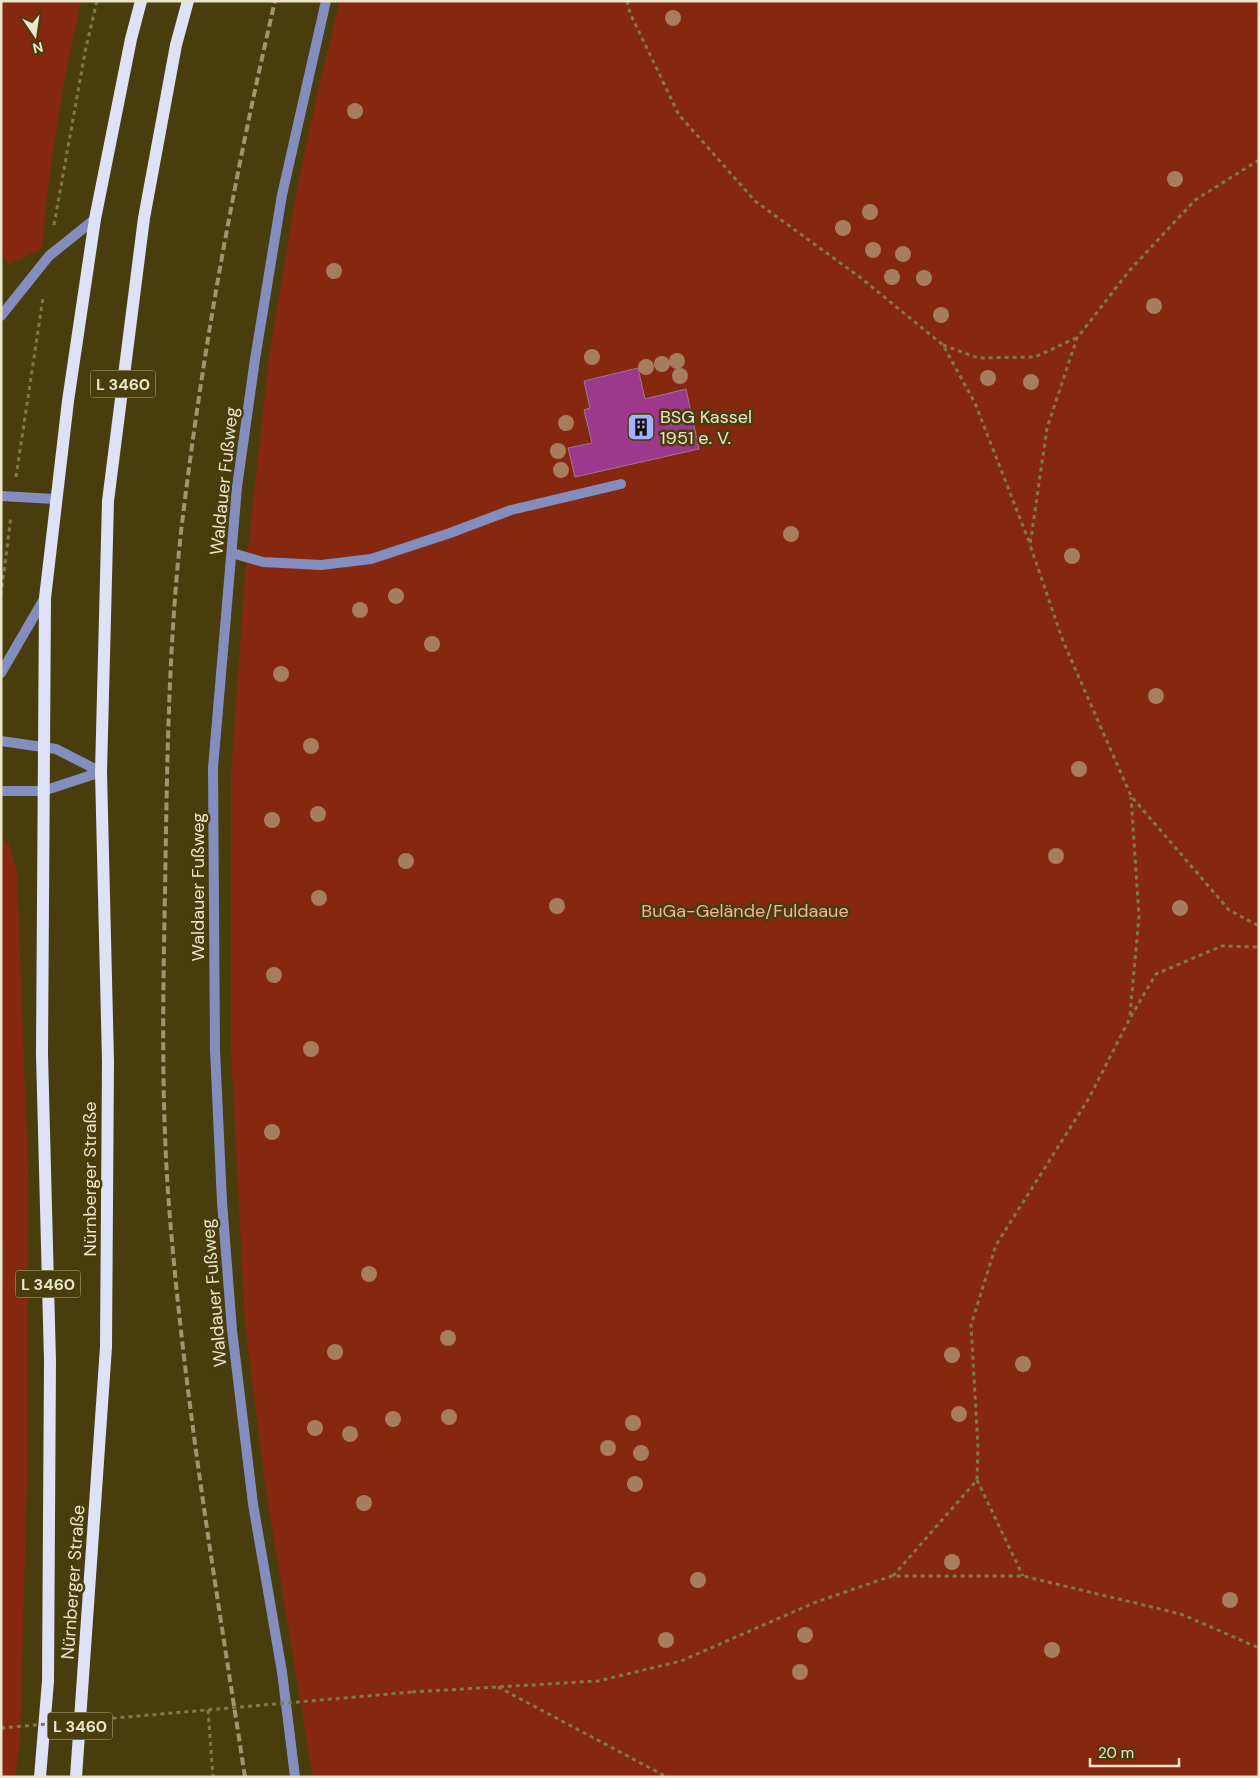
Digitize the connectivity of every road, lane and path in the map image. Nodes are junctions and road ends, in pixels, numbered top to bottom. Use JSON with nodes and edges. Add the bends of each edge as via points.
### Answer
{"nodes":[{"id":1,"x":141,"y":1,"type":"edge"},
{"id":2,"x":188,"y":1,"type":"edge"},
{"id":3,"x":326,"y":1,"type":"edge"},
{"id":4,"x":627,"y":1,"type":"edge"},
{"id":5,"x":1259,"y":160,"type":"edge"},
{"id":6,"x":95,"y":219,"type":"junction"},
{"id":7,"x":1,"y":316,"type":"edge"},
{"id":8,"x":1077,"y":338,"type":"junction"},
{"id":9,"x":943,"y":345,"type":"junction"},
{"id":10,"x":621,"y":484,"type":"dead end"},
{"id":11,"x":1,"y":496,"type":"edge"},
{"id":12,"x":55,"y":499,"type":"junction"},
{"id":13,"x":1030,"y":545,"type":"junction"},
{"id":14,"x":232,"y":553,"type":"junction"},
{"id":15,"x":1,"y":582,"type":"edge"},
{"id":16,"x":1,"y":595,"type":"edge"},
{"id":17,"x":45,"y":598,"type":"junction"},
{"id":18,"x":1,"y":673,"type":"edge"},
{"id":19,"x":1,"y":741,"type":"edge"},
{"id":20,"x":43,"y":747,"type":"junction"},
{"id":21,"x":101,"y":772,"type":"junction"},
{"id":22,"x":43,"y":790,"type":"junction"},
{"id":23,"x":1,"y":791,"type":"edge"},
{"id":24,"x":1131,"y":796,"type":"junction"},
{"id":25,"x":1259,"y":926,"type":"edge"},
{"id":26,"x":1259,"y":947,"type":"edge"},
{"id":27,"x":1130,"y":1018,"type":"junction"},
{"id":28,"x":1,"y":1241,"type":"edge"},
{"id":29,"x":1,"y":1283,"type":"edge"},
{"id":30,"x":977,"y":1480,"type":"junction"},
{"id":31,"x":892,"y":1576,"type":"junction"},
{"id":32,"x":1023,"y":1576,"type":"junction"},
{"id":33,"x":1259,"y":1648,"type":"edge"},
{"id":34,"x":497,"y":1686,"type":"junction"},
{"id":35,"x":208,"y":1710,"type":"junction"},
{"id":36,"x":1,"y":1728,"type":"edge"},
{"id":37,"x":40,"y":1777,"type":"edge"},
{"id":38,"x":76,"y":1777,"type":"edge"},
{"id":39,"x":213,"y":1777,"type":"edge"},
{"id":40,"x":295,"y":1777,"type":"edge"},
{"id":41,"x":667,"y":1777,"type":"edge"}],
"edges":[{"from":1,"to":6,"type":"main road","number":"L 3460"},
{"from":2,"to":21,"type":"main road","number":"L 3460","via":[[176,45],[144,218],[108,501]]},
{"from":3,"to":14,"type":"street","name":"Waldauer Fußweg","via":[[282,195],[237,487]]},
{"from":4,"to":9,"type":"path","via":[[679,115],[755,201],[860,278]]},
{"from":5,"to":8,"type":"path","via":[[1195,200],[1129,271]]},
{"from":6,"to":7,"type":"street","via":[[49,256]]},
{"from":6,"to":12,"type":"main road","number":"L 3460"},
{"from":8,"to":9,"type":"path","via":[[1035,357],[978,358]]},
{"from":8,"to":13,"type":"path","via":[[1047,428]]},
{"from":9,"to":13,"type":"path","via":[[975,403]]},
{"from":10,"to":14,"type":"street","via":[[511,510],[372,559],[321,565],[263,562]]},
{"from":11,"to":12,"type":"street"},
{"from":12,"to":17,"type":"main road","number":"L 3460"},
{"from":13,"to":24,"type":"path","via":[[1063,641]]},
{"from":14,"to":40,"type":"street","name":"Waldauer Fußweg","via":[[213,768],[216,1050],[222,1202],[232,1330],[252,1494],[282,1672]]},
{"from":15,"to":16,"type":"path"},
{"from":17,"to":18,"type":"street"},
{"from":17,"to":20,"type":"main road","number":"L 3460"},
{"from":19,"to":20,"type":"street"},
{"from":20,"to":21,"type":"street","via":[[56,749]]},
{"from":20,"to":22,"type":"main road"},
{"from":21,"to":22,"type":"street"},
{"from":21,"to":38,"type":"main road","name":"Nürnberger Straße","number":"L 3460","via":[[108,1061],[106,1347]]},
{"from":22,"to":23,"type":"street"},
{"from":22,"to":37,"type":"main road","number":"L 3460","via":[[42,1054],[50,1371],[48,1682]]},
{"from":24,"to":25,"type":"path","via":[[1229,910]]},
{"from":24,"to":27,"type":"path","via":[[1139,916]]},
{"from":26,"to":27,"type":"path","via":[[1222,946],[1156,974]]},
{"from":27,"to":30,"type":"path","via":[[1089,1098],[996,1245],[971,1325]]},
{"from":28,"to":29,"type":"path"},
{"from":30,"to":31,"type":"path"},
{"from":30,"to":32,"type":"path"},
{"from":31,"to":32,"type":"path"},
{"from":31,"to":34,"type":"path","via":[[816,1602],[681,1661],[598,1681]]},
{"from":32,"to":33,"type":"path","via":[[1181,1614]]},
{"from":34,"to":35,"type":"path","bridge":true},
{"from":34,"to":41,"type":"path"},
{"from":35,"to":36,"type":"path","bridge":true},
{"from":35,"to":39,"type":"path"}]}
